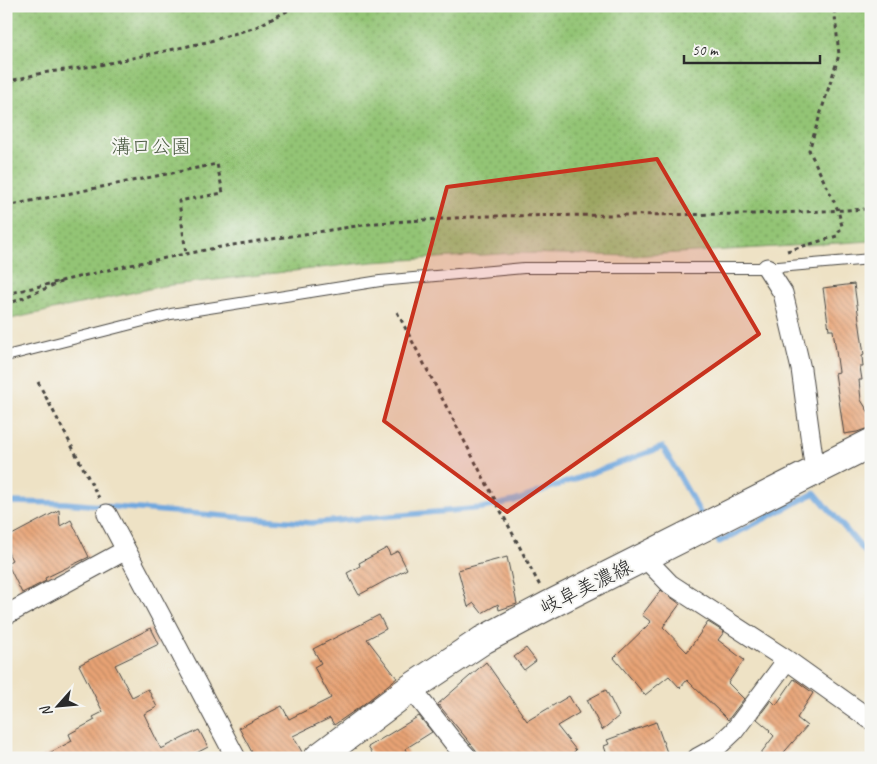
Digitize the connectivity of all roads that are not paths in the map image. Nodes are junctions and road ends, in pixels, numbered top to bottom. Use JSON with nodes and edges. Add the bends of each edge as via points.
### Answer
{"nodes":[{"id":1,"x":871,"y":259,"type":"edge"},
{"id":2,"x":767,"y":268,"type":"junction"},
{"id":3,"x":6,"y":356,"type":"edge"},
{"id":4,"x":871,"y":443,"type":"edge"},
{"id":5,"x":815,"y":472,"type":"junction"},
{"id":6,"x":104,"y":507,"type":"road end"},
{"id":7,"x":126,"y":550,"type":"junction"},
{"id":8,"x":645,"y":558,"type":"junction"},
{"id":9,"x":6,"y":614,"type":"edge"},
{"id":10,"x":787,"y":660,"type":"junction"},
{"id":11,"x":411,"y":688,"type":"junction"},
{"id":12,"x":871,"y":720,"type":"edge"},
{"id":13,"x":236,"y":758,"type":"edge"},
{"id":14,"x":318,"y":758,"type":"edge"},
{"id":15,"x":468,"y":758,"type":"edge"},
{"id":16,"x":697,"y":758,"type":"edge"}],
"edges":[{"from":1,"to":2,"type":"lane"},
{"from":2,"to":3,"type":"lane","via":[[524,268],[380,281],[171,314]]},
{"from":2,"to":5,"type":"street","via":[[783,293],[799,359]]},
{"from":4,"to":5,"type":"main road","name":"岐阜美濃線"},
{"from":5,"to":8,"type":"main road","name":"岐阜美濃線"},
{"from":6,"to":7,"type":"street"},
{"from":7,"to":9,"type":"street"},
{"from":7,"to":13,"type":"street"},
{"from":8,"to":10,"type":"street","via":[[670,584]]},
{"from":8,"to":11,"type":"main road","name":"岐阜美濃線","via":[[483,640]]},
{"from":10,"to":12,"type":"street"},
{"from":10,"to":16,"type":"street","via":[[734,731]]},
{"from":11,"to":14,"type":"main road","name":"岐阜美濃線"},
{"from":11,"to":15,"type":"street"}]}
